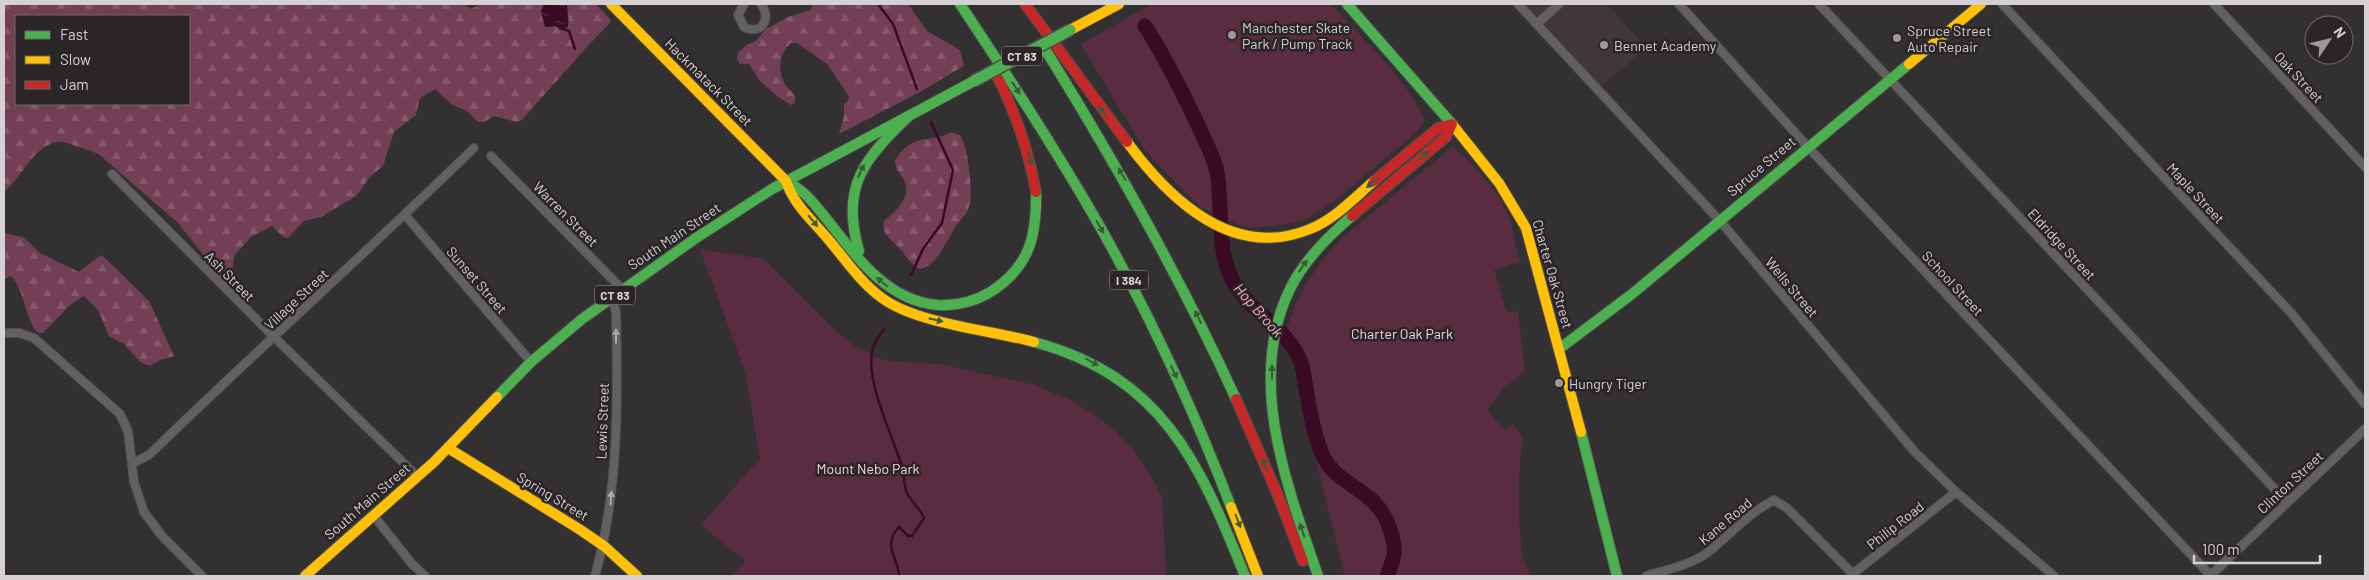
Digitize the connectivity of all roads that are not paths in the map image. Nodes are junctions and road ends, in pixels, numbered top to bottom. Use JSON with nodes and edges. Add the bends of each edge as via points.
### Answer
{"nodes":[{"id":1,"x":611,"y":4,"type":"edge"},
{"id":2,"x":744,"y":4,"type":"edge"},
{"id":3,"x":761,"y":4,"type":"edge"},
{"id":4,"x":959,"y":4,"type":"edge"},
{"id":5,"x":1016,"y":4,"type":"edge"},
{"id":6,"x":1025,"y":4,"type":"edge"},
{"id":7,"x":1119,"y":4,"type":"edge"},
{"id":8,"x":1348,"y":4,"type":"edge"},
{"id":9,"x":1518,"y":4,"type":"edge"},
{"id":10,"x":1559,"y":4,"type":"edge"},
{"id":11,"x":1678,"y":4,"type":"edge"},
{"id":12,"x":1819,"y":4,"type":"edge"},
{"id":13,"x":1981,"y":4,"type":"edge"},
{"id":14,"x":2002,"y":4,"type":"edge"},
{"id":15,"x":2214,"y":4,"type":"edge"},
{"id":16,"x":1537,"y":24,"type":"junction"},
{"id":17,"x":1889,"y":79,"type":"junction"},
{"id":18,"x":909,"y":116,"type":"junction"},
{"id":19,"x":1452,"y":124,"type":"junction"},
{"id":20,"x":1807,"y":146,"type":"junction"},
{"id":21,"x":474,"y":148,"type":"dead end"},
{"id":22,"x":491,"y":156,"type":"dead end"},
{"id":23,"x":2365,"y":168,"type":"edge"},
{"id":24,"x":112,"y":174,"type":"dead end"},
{"id":25,"x":786,"y":181,"type":"junction"},
{"id":26,"x":405,"y":215,"type":"junction"},
{"id":27,"x":1720,"y":220,"type":"junction"},
{"id":28,"x":868,"y":267,"type":"junction"},
{"id":29,"x":623,"y":290,"type":"junction"},
{"id":30,"x":612,"y":298,"type":"junction"},
{"id":31,"x":4,"y":333,"type":"edge"},
{"id":32,"x":273,"y":336,"type":"junction"},
{"id":33,"x":1559,"y":349,"type":"junction"},
{"id":34,"x":531,"y":362,"type":"junction"},
{"id":35,"x":2365,"y":404,"type":"edge"},
{"id":36,"x":2365,"y":428,"type":"edge"},
{"id":37,"x":448,"y":448,"type":"junction"},
{"id":38,"x":132,"y":464,"type":"junction"},
{"id":39,"x":418,"y":477,"type":"junction"},
{"id":40,"x":1956,"y":492,"type":"junction"},
{"id":41,"x":2287,"y":502,"type":"junction"},
{"id":42,"x":374,"y":516,"type":"junction"},
{"id":43,"x":604,"y":546,"type":"junction"},
{"id":44,"x":1851,"y":575,"type":"edge"},
{"id":45,"x":202,"y":576,"type":"edge"},
{"id":46,"x":305,"y":576,"type":"edge"},
{"id":47,"x":425,"y":576,"type":"edge"},
{"id":48,"x":596,"y":576,"type":"edge"},
{"id":49,"x":636,"y":576,"type":"edge"},
{"id":50,"x":1246,"y":576,"type":"edge"},
{"id":51,"x":1258,"y":576,"type":"edge"},
{"id":52,"x":1308,"y":576,"type":"edge"},
{"id":53,"x":1318,"y":576,"type":"edge"},
{"id":54,"x":1618,"y":576,"type":"edge"},
{"id":55,"x":1646,"y":576,"type":"edge"},
{"id":56,"x":2054,"y":576,"type":"edge"},
{"id":57,"x":2211,"y":576,"type":"edge"}],
"edges":[{"from":1,"to":25,"type":"main road","name":"Hackmatack Street"},
{"from":2,"to":3,"type":"street","via":[[738,15],[744,27],[753,30],[761,28],[766,19],[767,13]]},
{"from":4,"to":28,"type":"main road","one_way":true,"via":[[1006,92],[1027,144],[1036,197],[1036,220],[1030,245],[1019,266],[1004,283],[980,298],[959,304],[935,304],[908,298],[890,288]]},
{"from":4,"to":51,"type":"main road","number":"I 384","one_way":true,"via":[[1062,162],[1132,286],[1196,420]]},
{"from":52,"to":5,"type":"main road","one_way":true,"via":[[1245,417],[1177,275],[1109,152]]},
{"from":19,"to":6,"type":"main road","one_way":true,"via":[[1438,128],[1318,225],[1299,233],[1279,236],[1240,234],[1209,221],[1181,203],[1157,180]]},
{"from":7,"to":18,"type":"main road","name":"South Main Street","number":"CT 83","bridge":true},
{"from":8,"to":19,"type":"main road","name":"Charter Oak Street"},
{"from":9,"to":16,"type":"street","name":"Wells Street"},
{"from":10,"to":16,"type":"street"},
{"from":11,"to":20,"type":"street","name":"School Street"},
{"from":12,"to":17,"type":"street","name":"Eldridge Street"},
{"from":13,"to":17,"type":"main road","name":"Spruce Street"},
{"from":14,"to":35,"type":"street","name":"Maple Street","via":[[2292,314]]},
{"from":15,"to":23,"type":"street","name":"Oak Street"},
{"from":16,"to":27,"type":"street","name":"Wells Street"},
{"from":17,"to":20,"type":"main road","name":"Spruce Street"},
{"from":17,"to":41,"type":"street","name":"Eldridge Street"},
{"from":18,"to":25,"type":"main road","name":"South Main Street","number":"CT 83"},
{"from":28,"to":18,"type":"main road","one_way":true,"via":[[858,250],[852,226],[851,204],[855,186],[871,155]]},
{"from":19,"to":33,"type":"main road","name":"Charter Oak Street","via":[[1520,215]]},
{"from":53,"to":19,"type":"main road","one_way":true,"via":[[1279,451],[1272,396],[1273,343],[1281,309],[1294,281],[1320,245],[1446,137]]},
{"from":20,"to":27,"type":"main road","name":"Spruce Street"},
{"from":20,"to":57,"type":"street","name":"School Street"},
{"from":21,"to":26,"type":"street","name":"Village Street"},
{"from":22,"to":29,"type":"street","name":"Warren Street"},
{"from":24,"to":32,"type":"street","name":"Ash Street"},
{"from":25,"to":28,"type":"main road","via":[[806,194]]},
{"from":25,"to":29,"type":"main road","name":"South Main Street","number":"CT 83","via":[[726,218]]},
{"from":25,"to":50,"type":"main road","one_way":true,"via":[[795,200],[864,282],[889,303],[920,316],[1072,353],[1106,370],[1136,392],[1168,422],[1190,455]]},
{"from":26,"to":32,"type":"street","name":"Village Street"},
{"from":26,"to":34,"type":"street","name":"Sunset Street"},
{"from":27,"to":33,"type":"main road","name":"Spruce Street","via":[[1632,294]]},
{"from":27,"to":40,"type":"street","name":"Wells Street","via":[[1914,450]]},
{"from":29,"to":30,"type":"main road","name":"South Main Street","number":"CT 83"},
{"from":30,"to":34,"type":"main road","name":"South Main Street","number":"CT 83"},
{"from":43,"to":30,"type":"street","name":"Lewis Street","one_way":true,"via":[[615,430],[616,312]]},
{"from":31,"to":38,"type":"street","via":[[34,338],[120,414],[128,431]]},
{"from":32,"to":38,"type":"street","name":"Village Street","via":[[150,454]]},
{"from":32,"to":39,"type":"street","name":"Ash Street"},
{"from":33,"to":54,"type":"main road","name":"Charter Oak Street"},
{"from":34,"to":37,"type":"main road","name":"South Main Street","number":"CT 83"},
{"from":36,"to":41,"type":"street","name":"Clinton Street"},
{"from":37,"to":39,"type":"main road","name":"South Main Street","number":"CT 83"},
{"from":37,"to":43,"type":"main road","name":"Spring Street"},
{"from":38,"to":45,"type":"street","via":[[144,512],[162,536]]},
{"from":39,"to":42,"type":"main road","name":"South Main Street","number":"CT 83"},
{"from":40,"to":44,"type":"street","name":"Philip Road"},
{"from":40,"to":56,"type":"street","name":"Wells Street"},
{"from":41,"to":57,"type":"street","name":"Clinton Street"},
{"from":42,"to":46,"type":"main road","name":"South Main Street","number":"CT 83"},
{"from":42,"to":47,"type":"street"},
{"from":43,"to":48,"type":"street","name":"Lewis Street"},
{"from":43,"to":49,"type":"main road","name":"Spring Street"},
{"from":44,"to":55,"type":"street","name":"Kane Road","via":[[1787,508],[1774,500],[1758,508],[1706,554]]}]}
